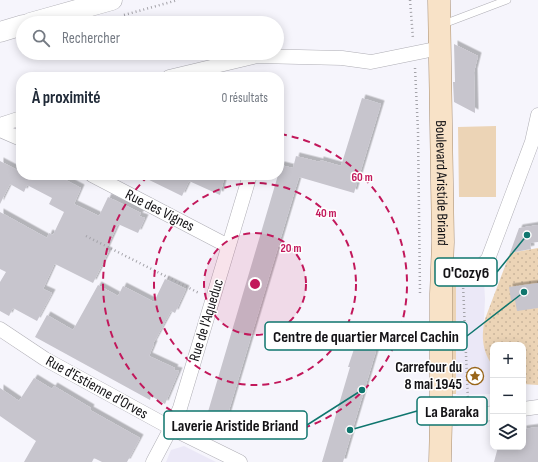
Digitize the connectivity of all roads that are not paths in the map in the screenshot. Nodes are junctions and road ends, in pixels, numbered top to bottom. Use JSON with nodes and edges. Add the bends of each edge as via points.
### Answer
{"nodes":[{"id":1,"x":439,"y":0,"type":"edge"},
{"id":2,"x":507,"y":0,"type":"edge"},
{"id":3,"x":118,"y":7,"type":"edge"},
{"id":4,"x":68,"y":16,"type":"edge"},
{"id":5,"x":440,"y":25,"type":"junction"},
{"id":6,"x":16,"y":27,"type":"edge"},
{"id":7,"x":0,"y":32,"type":"edge"},
{"id":8,"x":440,"y":48,"type":"junction"},
{"id":9,"x":284,"y":57,"type":"edge"},
{"id":10,"x":240,"y":60,"type":"edge"},
{"id":11,"x":190,"y":72,"type":"edge"},
{"id":12,"x":538,"y":115,"type":"edge"},
{"id":13,"x":16,"y":120,"type":"edge"},
{"id":14,"x":0,"y":125,"type":"edge"},
{"id":15,"x":0,"y":130,"type":"edge"},
{"id":16,"x":16,"y":137,"type":"edge"},
{"id":17,"x":535,"y":141,"type":"edge"},
{"id":18,"x":102,"y":180,"type":"edge"},
{"id":19,"x":248,"y":180,"type":"edge"},
{"id":20,"x":228,"y":246,"type":"junction"},
{"id":21,"x":442,"y":270,"type":"junction"},
{"id":22,"x":0,"y":329,"type":"edge"},
{"id":23,"x":538,"y":406,"type":"edge"},
{"id":24,"x":526,"y":408,"type":"edge"},
{"id":25,"x":490,"y":414,"type":"edge"},
{"id":26,"x":441,"y":420,"type":"junction"},
{"id":27,"x":171,"y":428,"type":"junction"},
{"id":28,"x":153,"y":462,"type":"edge"},
{"id":29,"x":240,"y":462,"type":"edge"},
{"id":30,"x":440,"y":462,"type":"edge"}],
"edges":[{"from":1,"to":5,"type":"main road","name":"Boulevard Aristide Briand"},
{"from":2,"to":5,"type":"lane"},
{"from":3,"to":4,"type":"street"},
{"from":5,"to":8,"type":"main road","name":"Boulevard Aristide Briand"},
{"from":6,"to":7,"type":"street"},
{"from":8,"to":9,"type":"street","via":[[371,62],[342,58]]},
{"from":8,"to":21,"type":"main road","name":"Boulevard Aristide Briand"},
{"from":10,"to":11,"type":"street"},
{"from":12,"to":17,"type":"street"},
{"from":13,"to":14,"type":"street"},
{"from":15,"to":16,"type":"street"},
{"from":17,"to":21,"type":"street","via":[[488,259],[478,268]]},
{"from":18,"to":20,"type":"street","name":"Rue des Vignes"},
{"from":19,"to":20,"type":"street","name":"Rue de l'Aqueduc"},
{"from":20,"to":27,"type":"street","name":"Rue de l'Aqueduc","via":[[180,408]]},
{"from":21,"to":26,"type":"main road","name":"Boulevard Aristide Briand"},
{"from":22,"to":27,"type":"street","name":"Rue d'Estienne d'Orves","via":[[45,359]]},
{"from":23,"to":24,"type":"street"},
{"from":25,"to":26,"type":"street"},
{"from":26,"to":30,"type":"main road","name":"Boulevard Aristide Briand"},
{"from":27,"to":28,"type":"street","name":"Rue de l'Aqueduc"},
{"from":27,"to":29,"type":"street","name":"Rue d'Estienne d'Orves"}]}
